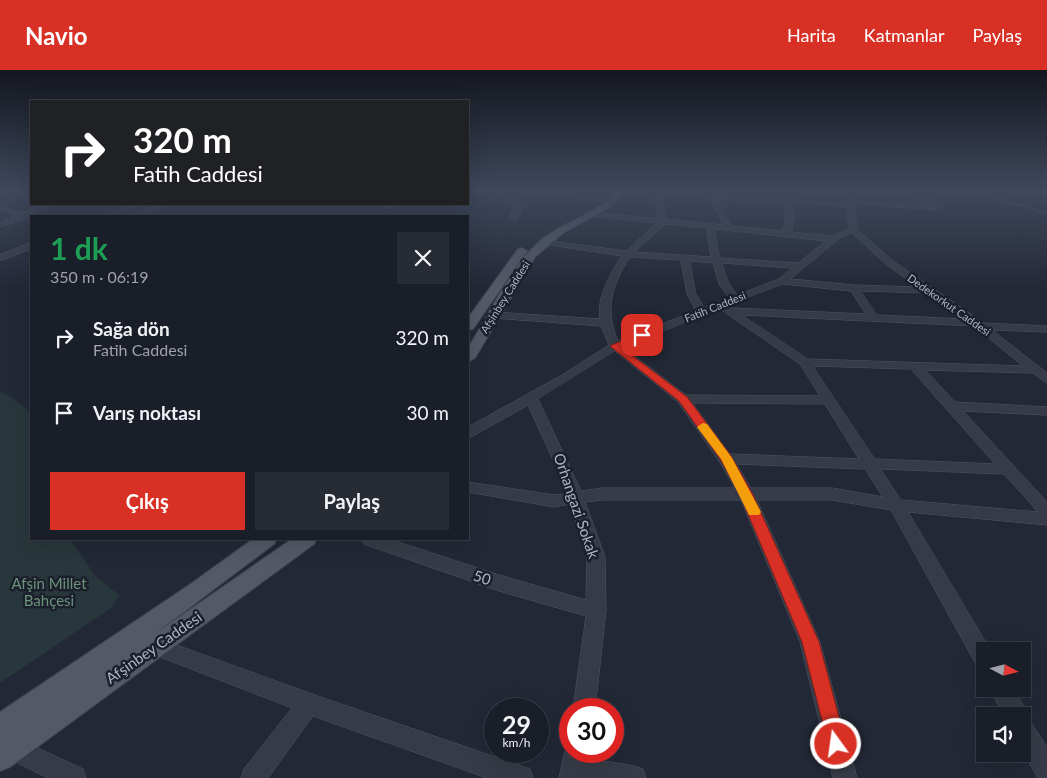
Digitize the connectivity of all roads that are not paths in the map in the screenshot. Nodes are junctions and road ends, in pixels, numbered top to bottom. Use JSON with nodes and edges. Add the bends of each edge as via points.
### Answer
{"nodes":[{"id":1,"x":560,"y":223,"type":"edge"},
{"id":2,"x":572,"y":223,"type":"edge"},
{"id":3,"x":662,"y":223,"type":"edge"},
{"id":4,"x":675,"y":223,"type":"edge"},
{"id":5,"x":726,"y":223,"type":"joint"},
{"id":6,"x":789,"y":223,"type":"edge"},
{"id":7,"x":851,"y":223,"type":"edge"},
{"id":8,"x":710,"y":226,"type":"junction"},
{"id":9,"x":851,"y":227,"type":"junction"},
{"id":10,"x":788,"y":229,"type":"junction"},
{"id":11,"x":834,"y":239,"type":"junction"},
{"id":12,"x":544,"y":242,"type":"junction"},
{"id":13,"x":30,"y":246,"type":"edge"},
{"id":14,"x":628,"y":254,"type":"junction"},
{"id":15,"x":0,"y":258,"type":"edge"},
{"id":16,"x":685,"y":258,"type":"junction"},
{"id":17,"x":717,"y":260,"type":"junction"},
{"id":18,"x":800,"y":266,"type":"junction"},
{"id":19,"x":782,"y":281,"type":"junction"},
{"id":20,"x":854,"y":288,"type":"junction"},
{"id":21,"x":926,"y":290,"type":"junction"},
{"id":22,"x":728,"y":305,"type":"junction"},
{"id":23,"x":703,"y":313,"type":"junction"},
{"id":24,"x":493,"y":315,"type":"junction"},
{"id":25,"x":874,"y":318,"type":"junction"},
{"id":26,"x":606,"y":324,"type":"junction"},
{"id":27,"x":979,"y":324,"type":"junction"},
{"id":28,"x":469,"y":325,"type":"edge"},
{"id":29,"x":1047,"y":329,"type":"edge"},
{"id":30,"x":615,"y":346,"type":"junction"},
{"id":31,"x":469,"y":356,"type":"edge"},
{"id":32,"x":805,"y":362,"type":"junction"},
{"id":33,"x":916,"y":366,"type":"junction"},
{"id":34,"x":1041,"y":370,"type":"edge"},
{"id":35,"x":1047,"y":379,"type":"edge"},
{"id":36,"x":531,"y":398,"type":"junction"},
{"id":37,"x":683,"y":399,"type":"junction"},
{"id":38,"x":830,"y":400,"type":"junction"},
{"id":39,"x":951,"y":406,"type":"junction"},
{"id":40,"x":508,"y":411,"type":"junction"},
{"id":41,"x":1047,"y":411,"type":"edge"},
{"id":42,"x":469,"y":424,"type":"edge"},
{"id":43,"x":469,"y":432,"type":"edge"},
{"id":44,"x":726,"y":458,"type":"junction"},
{"id":45,"x":869,"y":462,"type":"junction"},
{"id":46,"x":1007,"y":469,"type":"junction"},
{"id":47,"x":469,"y":487,"type":"edge"},
{"id":48,"x":747,"y":495,"type":"junction"},
{"id":49,"x":575,"y":497,"type":"junction"},
{"id":50,"x":896,"y":505,"type":"junction"},
{"id":51,"x":1047,"y":512,"type":"edge"},
{"id":52,"x":1047,"y":519,"type":"edge"},
{"id":53,"x":266,"y":540,"type":"edge"},
{"id":54,"x":306,"y":540,"type":"edge"},
{"id":55,"x":373,"y":540,"type":"edge"},
{"id":56,"x":596,"y":611,"type":"junction"},
{"id":57,"x":976,"y":645,"type":"edge"},
{"id":58,"x":157,"y":646,"type":"junction"},
{"id":59,"x":585,"y":698,"type":"edge"},
{"id":60,"x":309,"y":704,"type":"junction"},
{"id":61,"x":1031,"y":742,"type":"edge"},
{"id":62,"x":4,"y":744,"type":"edge"},
{"id":63,"x":574,"y":766,"type":"edge"},
{"id":64,"x":1047,"y":770,"type":"edge"},
{"id":65,"x":74,"y":778,"type":"edge"},
{"id":66,"x":253,"y":778,"type":"edge"},
{"id":67,"x":521,"y":778,"type":"edge"},
{"id":68,"x":634,"y":778,"type":"edge"},
{"id":69,"x":845,"y":778,"type":"edge"}],
"edges":[{"from":1,"to":28,"type":"main road","name":"Afşinbey Caddesi","via":[[522,251]]},
{"from":2,"to":12,"type":"main road","name":"Afşinbey Caddesi"},
{"from":3,"to":14,"type":"street"},
{"from":4,"to":8,"type":"street"},
{"from":5,"to":8,"type":"street"},
{"from":5,"to":10,"type":"street"},
{"from":6,"to":10,"type":"street"},
{"from":7,"to":9,"type":"street"},
{"from":8,"to":17,"type":"street"},
{"from":9,"to":10,"type":"street"},
{"from":9,"to":11,"type":"street","name":"Fatih Caddesi"},
{"from":9,"to":21,"type":"street","name":"Dedekorkut Caddesi","via":[[877,253]]},
{"from":10,"to":11,"type":"street"},
{"from":11,"to":18,"type":"street","name":"Fatih Caddesi"},
{"from":12,"to":14,"type":"street"},
{"from":12,"to":24,"type":"main road","name":"Afşinbey Caddesi","via":[[531,255]]},
{"from":13,"to":15,"type":"street"},
{"from":14,"to":16,"type":"street"},
{"from":14,"to":26,"type":"street","via":[[609,290],[604,314]]},
{"from":16,"to":17,"type":"street"},
{"from":16,"to":23,"type":"street","via":[[691,293],[696,307]]},
{"from":17,"to":18,"type":"street"},
{"from":17,"to":22,"type":"street"},
{"from":18,"to":19,"type":"street","name":"Fatih Caddesi"},
{"from":19,"to":20,"type":"street"},
{"from":19,"to":22,"type":"street","name":"Fatih Caddesi"},
{"from":20,"to":21,"type":"street"},
{"from":20,"to":25,"type":"street"},
{"from":21,"to":27,"type":"street","name":"Dedekorkut Caddesi"},
{"from":22,"to":23,"type":"street","name":"Fatih Caddesi"},
{"from":22,"to":25,"type":"street"},
{"from":22,"to":32,"type":"street"},
{"from":23,"to":30,"type":"street","name":"Fatih Caddesi"},
{"from":24,"to":26,"type":"street"},
{"from":24,"to":31,"type":"main road","name":"Afşinbey Caddesi"},
{"from":25,"to":27,"type":"street"},
{"from":26,"to":30,"type":"street"},
{"from":27,"to":29,"type":"street"},
{"from":27,"to":34,"type":"street","name":"Dedekorkut Caddesi"},
{"from":30,"to":36,"type":"street","name":"Fatih Caddesi"},
{"from":30,"to":37,"type":"street"},
{"from":32,"to":33,"type":"street"},
{"from":32,"to":38,"type":"street"},
{"from":33,"to":34,"type":"street"},
{"from":33,"to":39,"type":"street"},
{"from":34,"to":35,"type":"street","name":"Dedekorkut Caddesi"},
{"from":36,"to":40,"type":"street","name":"Fatih Caddesi"},
{"from":36,"to":49,"type":"street","name":"Orhangazi Sokak","via":[[568,475]]},
{"from":37,"to":38,"type":"street"},
{"from":37,"to":44,"type":"street"},
{"from":38,"to":45,"type":"street"},
{"from":39,"to":41,"type":"street"},
{"from":39,"to":46,"type":"street"},
{"from":40,"to":42,"type":"street"},
{"from":40,"to":43,"type":"street"},
{"from":44,"to":45,"type":"street"},
{"from":44,"to":48,"type":"street"},
{"from":45,"to":46,"type":"street"},
{"from":45,"to":50,"type":"street"},
{"from":46,"to":51,"type":"street"},
{"from":47,"to":49,"type":"street","via":[[554,501]]},
{"from":48,"to":49,"type":"street","via":[[660,492]]},
{"from":48,"to":50,"type":"street","via":[[832,494]]},
{"from":48,"to":69,"type":"street","via":[[810,642]]},
{"from":49,"to":56,"type":"street","name":"Orhangazi Sokak","via":[[596,557]]},
{"from":50,"to":52,"type":"street"},
{"from":50,"to":57,"type":"street"},
{"from":53,"to":62,"type":"main road","name":"Afşinbey Caddesi"},
{"from":54,"to":58,"type":"main road","name":"Afşinbey Caddesi"},
{"from":55,"to":56,"type":"street","name":"50","via":[[480,577]]},
{"from":56,"to":59,"type":"street","name":"Orhangazi Sokak"},
{"from":58,"to":60,"type":"street"},
{"from":58,"to":62,"type":"main road","name":"Afşinbey Caddesi"},
{"from":60,"to":66,"type":"street"},
{"from":60,"to":67,"type":"street"},
{"from":61,"to":64,"type":"street"},
{"from":62,"to":65,"type":"street"},
{"from":63,"to":68,"type":"street"}]}
